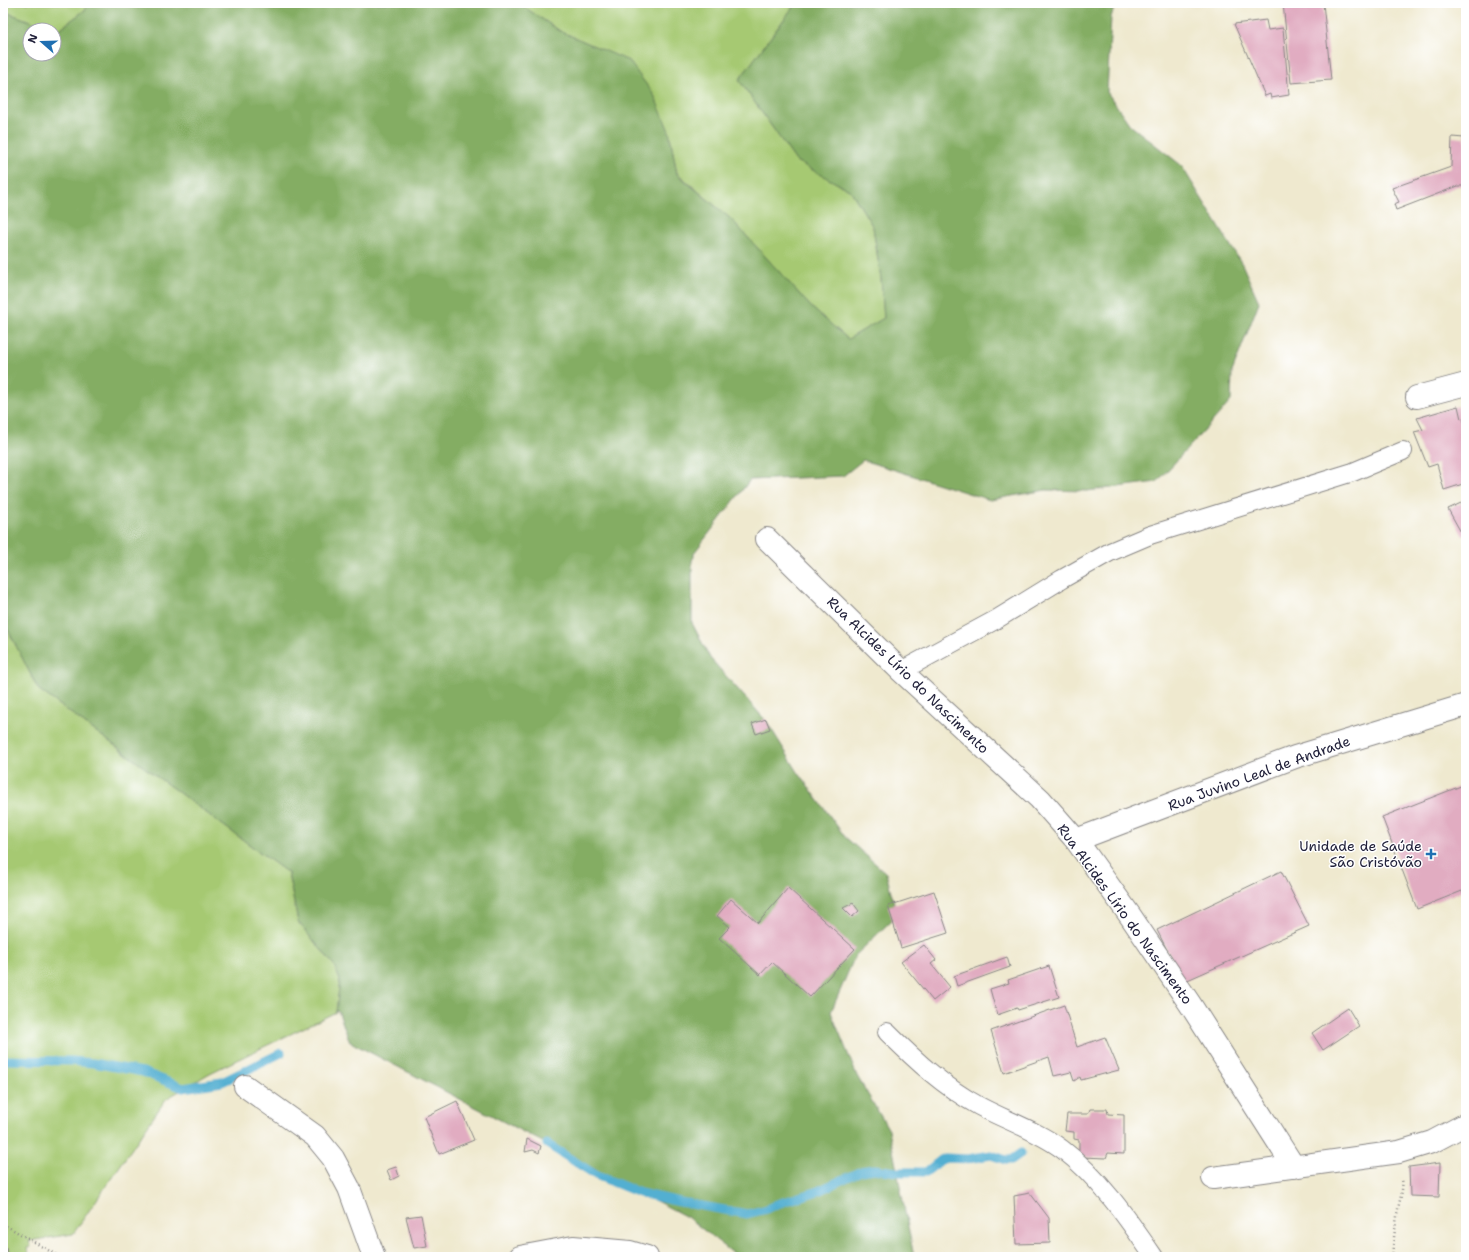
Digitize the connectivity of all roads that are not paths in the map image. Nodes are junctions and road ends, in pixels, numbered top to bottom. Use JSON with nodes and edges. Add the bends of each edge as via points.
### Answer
{"nodes":[{"id":1,"x":1466,"y":384,"type":"edge"},
{"id":2,"x":1417,"y":397,"type":"dead end"},
{"id":3,"x":1403,"y":451,"type":"dead end"},
{"id":4,"x":767,"y":539,"type":"dead end"},
{"id":5,"x":901,"y":671,"type":"junction"},
{"id":6,"x":1466,"y":705,"type":"edge"},
{"id":7,"x":1076,"y":840,"type":"junction"},
{"id":8,"x":887,"y":1032,"type":"dead end"},
{"id":9,"x":246,"y":1086,"type":"dead end"},
{"id":10,"x":1466,"y":1124,"type":"edge"},
{"id":11,"x":1294,"y":1167,"type":"junction"},
{"id":12,"x":1213,"y":1178,"type":"dead end"},
{"id":13,"x":374,"y":1257,"type":"edge"},
{"id":14,"x":520,"y":1257,"type":"edge"},
{"id":15,"x":647,"y":1257,"type":"edge"},
{"id":16,"x":1154,"y":1257,"type":"edge"}],
"edges":[{"from":1,"to":2,"type":"street"},
{"from":3,"to":5,"type":"lane","via":[[1353,472],[1150,535],[1110,552],[997,619]]},
{"from":4,"to":5,"type":"street","name":"Rua Alcides Lírio do Nascimento"},
{"from":5,"to":7,"type":"street","name":"Rua Alcides Lírio do Nascimento","via":[[1040,799]]},
{"from":6,"to":7,"type":"street","name":"Rua Juvino Leal de Andrade","via":[[1295,757]]},
{"from":7,"to":11,"type":"street","name":"Rua Alcides Lírio do Nascimento","via":[[1190,1004]]},
{"from":8,"to":16,"type":"lane","via":[[960,1095],[1036,1132],[1063,1150],[1115,1202]]},
{"from":9,"to":13,"type":"street","via":[[315,1136],[334,1158],[349,1188]]},
{"from":10,"to":11,"type":"street","via":[[1432,1142],[1400,1152]]},
{"from":11,"to":12,"type":"street"},
{"from":14,"to":15,"type":"street","via":[[573,1247],[630,1252]]}]}
